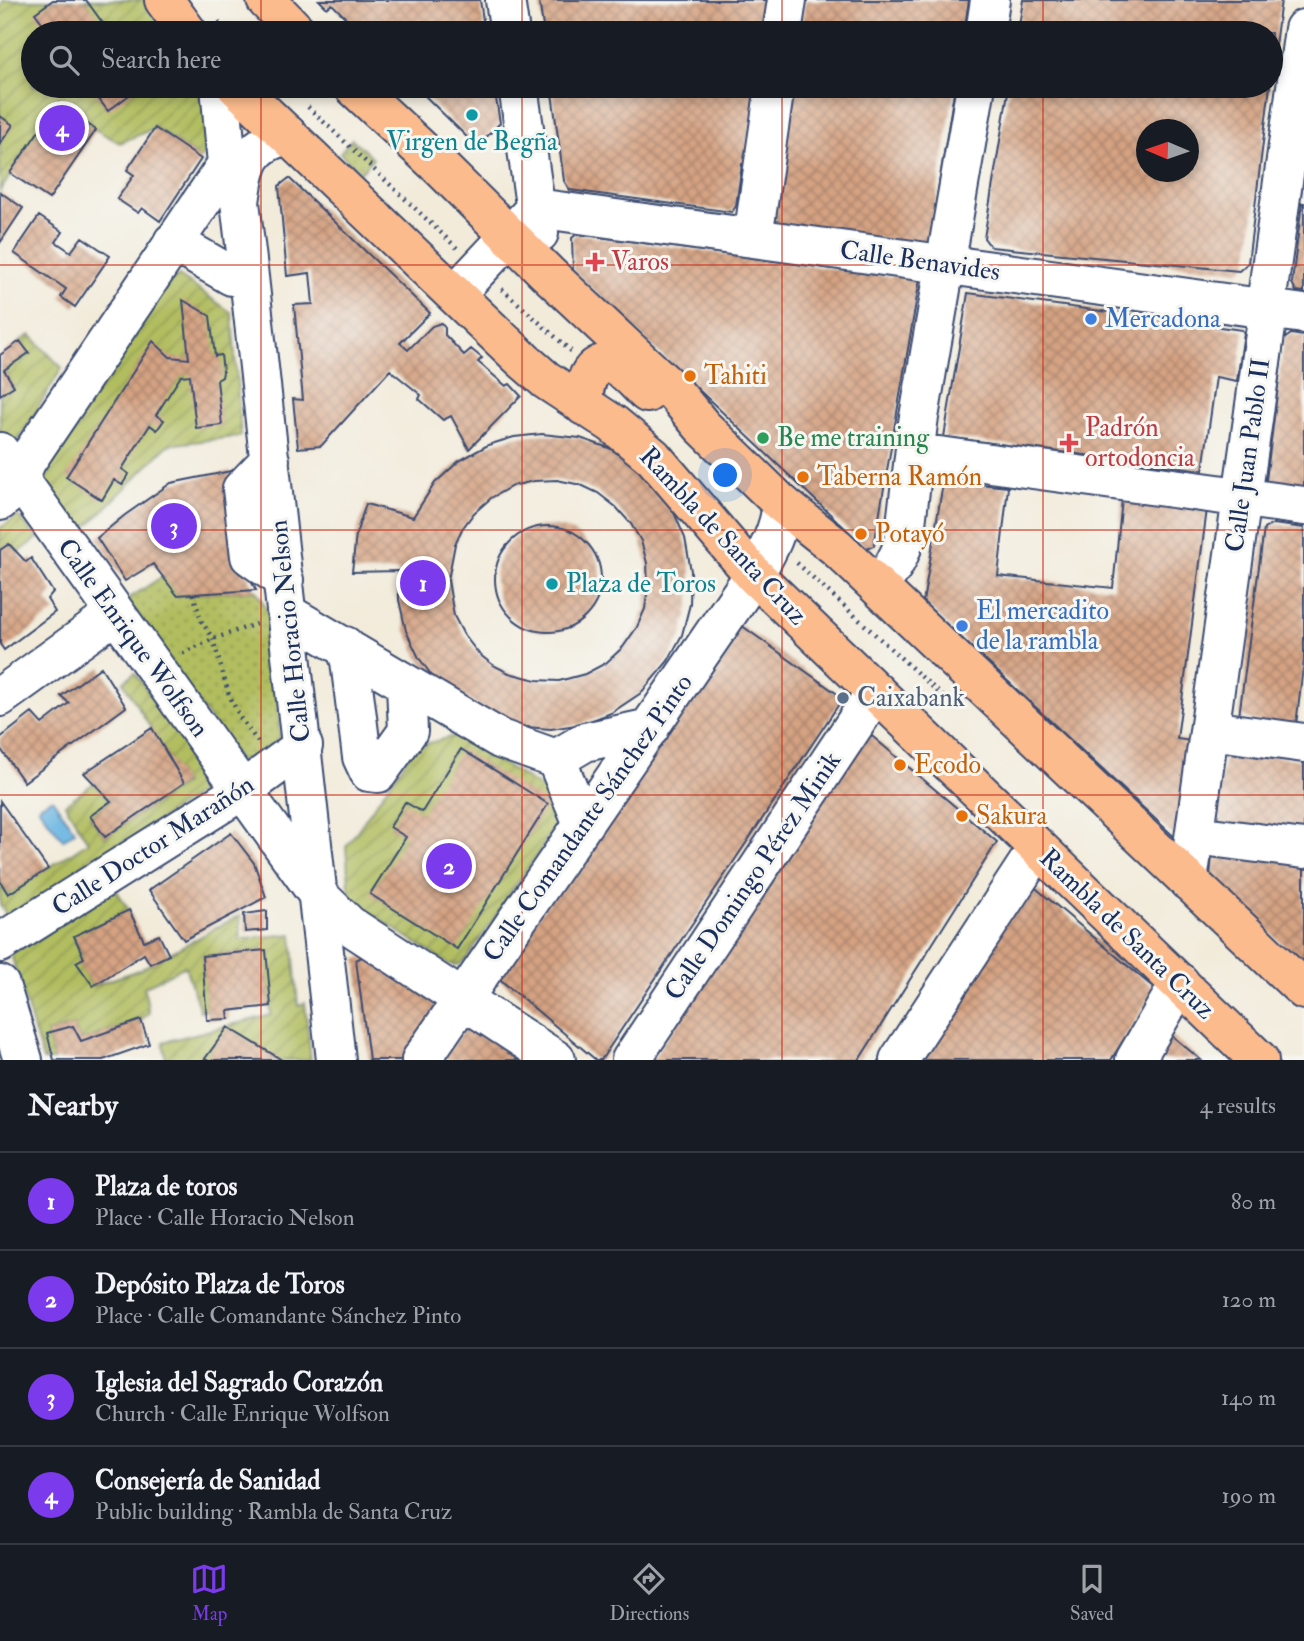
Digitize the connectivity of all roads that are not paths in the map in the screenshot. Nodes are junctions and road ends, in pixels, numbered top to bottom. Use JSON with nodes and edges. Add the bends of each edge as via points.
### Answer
{"nodes":[{"id":1,"x":164,"y":0,"type":"edge"},
{"id":2,"x":266,"y":0,"type":"edge"},
{"id":3,"x":505,"y":0,"type":"edge"},
{"id":4,"x":787,"y":0,"type":"edge"},
{"id":5,"x":990,"y":0,"type":"edge"},
{"id":6,"x":179,"y":21,"type":"edge"},
{"id":7,"x":286,"y":21,"type":"edge"},
{"id":8,"x":508,"y":21,"type":"edge"},
{"id":9,"x":784,"y":21,"type":"edge"},
{"id":10,"x":987,"y":21,"type":"edge"},
{"id":11,"x":1304,"y":29,"type":"edge"},
{"id":12,"x":221,"y":98,"type":"edge"},
{"id":13,"x":249,"y":98,"type":"edge"},
{"id":14,"x":366,"y":98,"type":"edge"},
{"id":15,"x":520,"y":98,"type":"edge"},
{"id":16,"x":773,"y":98,"type":"edge"},
{"id":17,"x":974,"y":98,"type":"edge"},
{"id":18,"x":288,"y":135,"type":"junction"},
{"id":19,"x":228,"y":164,"type":"junction"},
{"id":20,"x":240,"y":202,"type":"junction"},
{"id":21,"x":536,"y":208,"type":"junction"},
{"id":22,"x":510,"y":235,"type":"junction"},
{"id":23,"x":753,"y":238,"type":"junction"},
{"id":24,"x":173,"y":242,"type":"junction"},
{"id":25,"x":943,"y":265,"type":"junction"},
{"id":26,"x":547,"y":273,"type":"junction"},
{"id":27,"x":249,"y":276,"type":"junction"},
{"id":28,"x":455,"y":294,"type":"junction"},
{"id":29,"x":1286,"y":312,"type":"edge"},
{"id":30,"x":584,"y":406,"type":"junction"},
{"id":31,"x":702,"y":426,"type":"junction"},
{"id":32,"x":916,"y":456,"type":"junction"},
{"id":33,"x":7,"y":477,"type":"edge"},
{"id":34,"x":1242,"y":498,"type":"junction"},
{"id":35,"x":782,"y":504,"type":"junction"},
{"id":36,"x":1304,"y":506,"type":"edge"},
{"id":37,"x":754,"y":575,"type":"junction"},
{"id":38,"x":878,"y":586,"type":"junction"},
{"id":39,"x":286,"y":597,"type":"junction"},
{"id":40,"x":115,"y":614,"type":"junction"},
{"id":41,"x":345,"y":646,"type":"junction"},
{"id":42,"x":406,"y":685,"type":"junction"},
{"id":43,"x":876,"y":692,"type":"junction"},
{"id":44,"x":0,"y":697,"type":"edge"},
{"id":45,"x":650,"y":727,"type":"junction"},
{"id":46,"x":1210,"y":730,"type":"junction"},
{"id":47,"x":1304,"y":743,"type":"edge"},
{"id":48,"x":290,"y":755,"type":"junction"},
{"id":49,"x":556,"y":759,"type":"junction"},
{"id":50,"x":243,"y":790,"type":"junction"},
{"id":51,"x":309,"y":820,"type":"junction"},
{"id":52,"x":583,"y":824,"type":"junction"},
{"id":53,"x":267,"y":825,"type":"junction"},
{"id":54,"x":1195,"y":835,"type":"junction"},
{"id":55,"x":1038,"y":848,"type":"junction"},
{"id":56,"x":1304,"y":849,"type":"edge"},
{"id":57,"x":1188,"y":881,"type":"junction"},
{"id":58,"x":318,"y":895,"type":"junction"},
{"id":59,"x":0,"y":943,"type":"edge"},
{"id":60,"x":1180,"y":984,"type":"junction"},
{"id":61,"x":0,"y":985,"type":"edge"},
{"id":62,"x":1304,"y":990,"type":"edge"},
{"id":63,"x":463,"y":999,"type":"junction"},
{"id":64,"x":23,"y":1060,"type":"edge"},
{"id":65,"x":337,"y":1060,"type":"edge"},
{"id":66,"x":421,"y":1060,"type":"edge"},
{"id":67,"x":556,"y":1060,"type":"edge"},
{"id":68,"x":631,"y":1060,"type":"edge"},
{"id":69,"x":898,"y":1060,"type":"edge"},
{"id":70,"x":1135,"y":1060,"type":"edge"},
{"id":71,"x":1259,"y":1060,"type":"edge"}],
"edges":[{"from":1,"to":6,"type":"main road"},
{"from":2,"to":7,"type":"main road"},
{"from":3,"to":8,"type":"street"},
{"from":4,"to":9,"type":"street"},
{"from":5,"to":10,"type":"street"},
{"from":11,"to":29,"type":"street","name":"Calle Juan Pablo II"},
{"from":12,"to":19,"type":"street"},
{"from":13,"to":18,"type":"main road","name":"Rambla de Santa Cruz"},
{"from":14,"to":22,"type":"main road"},
{"from":15,"to":21,"type":"street"},
{"from":16,"to":23,"type":"street"},
{"from":17,"to":25,"type":"street"},
{"from":18,"to":20,"type":"street","via":[[256,149],[244,172]]},
{"from":18,"to":28,"type":"main road","name":"Rambla de Santa Cruz"},
{"from":19,"to":20,"type":"street"},
{"from":19,"to":24,"type":"street"},
{"from":20,"to":27,"type":"street","name":"Calle Horacio Nelson"},
{"from":21,"to":22,"type":"street"},
{"from":21,"to":23,"type":"street","name":"Calle Benavides"},
{"from":21,"to":26,"type":"street"},
{"from":22,"to":26,"type":"main road"},
{"from":22,"to":28,"type":"street"},
{"from":23,"to":25,"type":"street","name":"Calle Benavides"},
{"from":24,"to":27,"type":"street","via":[[232,276]]},
{"from":24,"to":33,"type":"street","via":[[26,462]]},
{"from":25,"to":29,"type":"street","name":"Calle Benavides"},
{"from":25,"to":32,"type":"street"},
{"from":26,"to":31,"type":"main road","via":[[673,391]]},
{"from":27,"to":39,"type":"street","name":"Calle Horacio Nelson"},
{"from":28,"to":30,"type":"main road","name":"Rambla de Santa Cruz","via":[[546,380]]},
{"from":29,"to":34,"type":"street","name":"Calle Juan Pablo II"},
{"from":30,"to":31,"type":"main road","via":[[584,384],[605,363],[624,370],[663,408]]},
{"from":30,"to":37,"type":"main road","name":"Rambla de Santa Cruz","via":[[653,457]]},
{"from":31,"to":35,"type":"main road"},
{"from":32,"to":34,"type":"street"},
{"from":32,"to":38,"type":"street","via":[[902,547]]},
{"from":33,"to":40,"type":"street","name":"Calle Enrique Wolfson"},
{"from":34,"to":36,"type":"street"},
{"from":34,"to":46,"type":"street","name":"Calle Juan Pablo II"},
{"from":35,"to":37,"type":"street","name":"Calle Comandante Sánchez Pinto","via":[[779,525]]},
{"from":35,"to":38,"type":"main road"},
{"from":37,"to":43,"type":"main road","name":"Rambla de Santa Cruz"},
{"from":37,"to":45,"type":"street","name":"Calle Comandante Sánchez Pinto"},
{"from":38,"to":57,"type":"main road"},
{"from":39,"to":41,"type":"street"},
{"from":39,"to":48,"type":"street","name":"Calle Horacio Nelson"},
{"from":40,"to":44,"type":"street"},
{"from":40,"to":50,"type":"street","name":"Calle Enrique Wolfson"},
{"from":41,"to":42,"type":"street"},
{"from":41,"to":42,"type":"street","via":[[362,757],[369,772],[378,773],[408,731]]},
{"from":42,"to":49,"type":"street","via":[[500,739]]},
{"from":43,"to":55,"type":"main road","name":"Rambla de Santa Cruz"},
{"from":43,"to":68,"type":"street","name":"Calle Domingo Pérez Minik"},
{"from":45,"to":49,"type":"street","via":[[585,742]]},
{"from":45,"to":52,"type":"street","name":"Calle Comandante Sánchez Pinto"},
{"from":46,"to":47,"type":"street"},
{"from":46,"to":54,"type":"street","name":"Calle Juan Pablo II"},
{"from":48,"to":50,"type":"street","name":"Calle Doctor Marañón"},
{"from":48,"to":51,"type":"street","name":"Calle Horacio Nelson"},
{"from":49,"to":52,"type":"street"},
{"from":50,"to":53,"type":"street","name":"Calle Enrique Wolfson"},
{"from":50,"to":59,"type":"street","name":"Calle Doctor Marañón"},
{"from":51,"to":53,"type":"street"},
{"from":51,"to":58,"type":"street","name":"Calle Horacio Nelson"},
{"from":52,"to":63,"type":"street","name":"Calle Comandante Sánchez Pinto"},
{"from":53,"to":58,"type":"street","name":"Calle Enrique Wolfson"},
{"from":54,"to":56,"type":"street"},
{"from":54,"to":57,"type":"street","name":"Calle Juan Pablo II"},
{"from":55,"to":60,"type":"main road","name":"Rambla de Santa Cruz"},
{"from":55,"to":69,"type":"street"},
{"from":57,"to":62,"type":"main road"},
{"from":58,"to":63,"type":"street","name":"Calle Enrique Wolfson","via":[[349,925]]},
{"from":58,"to":65,"type":"street","name":"Calle Horacio Nelson"},
{"from":60,"to":70,"type":"street"},
{"from":60,"to":71,"type":"main road","name":"Rambla de Santa Cruz"},
{"from":61,"to":64,"type":"street"},
{"from":63,"to":66,"type":"street","name":"Calle Comandante Sánchez Pinto"},
{"from":63,"to":67,"type":"street","name":"Calle Enrique Wolfson"}]}
